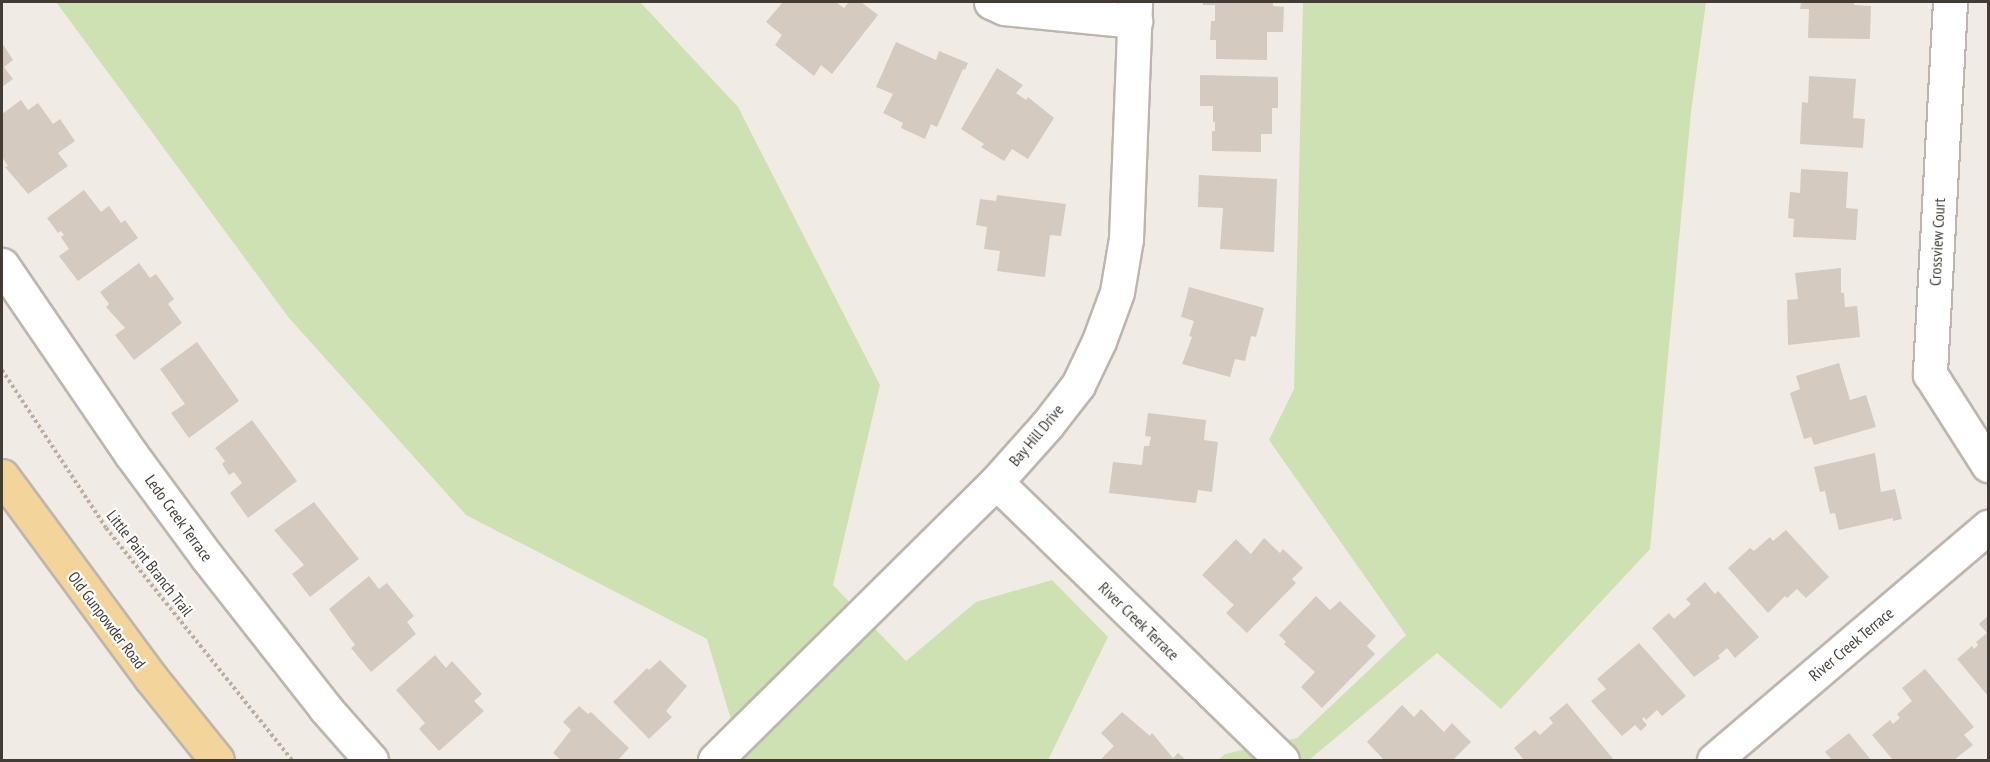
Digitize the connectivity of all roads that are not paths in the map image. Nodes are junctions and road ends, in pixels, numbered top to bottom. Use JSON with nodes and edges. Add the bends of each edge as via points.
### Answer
{"nodes":[{"id":1,"x":991,"y":2,"type":"edge"},
{"id":2,"x":1950,"y":2,"type":"edge"},
{"id":3,"x":1135,"y":11,"type":"edge"},
{"id":4,"x":2,"y":265,"type":"edge"},
{"id":5,"x":1989,"y":465,"type":"edge"},
{"id":6,"x":2,"y":476,"type":"edge"},
{"id":7,"x":996,"y":482,"type":"junction"},
{"id":8,"x":1989,"y":527,"type":"edge"},
{"id":9,"x":217,"y":760,"type":"edge"},
{"id":10,"x":371,"y":760,"type":"edge"},
{"id":11,"x":715,"y":760,"type":"edge"},
{"id":12,"x":1282,"y":760,"type":"edge"},
{"id":13,"x":1714,"y":760,"type":"edge"}],
"edges":[{"from":1,"to":3,"type":"street","via":[[1004,8]]},
{"from":2,"to":5,"type":"street","name":"Crossview Court","via":[[1930,374]]},
{"from":3,"to":7,"type":"street","name":"Bay Hill Drive","via":[[1126,239],[1117,291],[1100,341],[1078,385]]},
{"from":4,"to":10,"type":"street","name":"Ledo Creek Terrace","via":[[131,454],[207,556],[326,709]]},
{"from":6,"to":9,"type":"main road","name":"Old Gunpowder Road","via":[[130,651]]},
{"from":7,"to":11,"type":"street","name":"Bay Hill Drive"},
{"from":7,"to":12,"type":"street","name":"River Creek Terrace"},
{"from":8,"to":13,"type":"street","name":"River Creek Terrace"}]}
